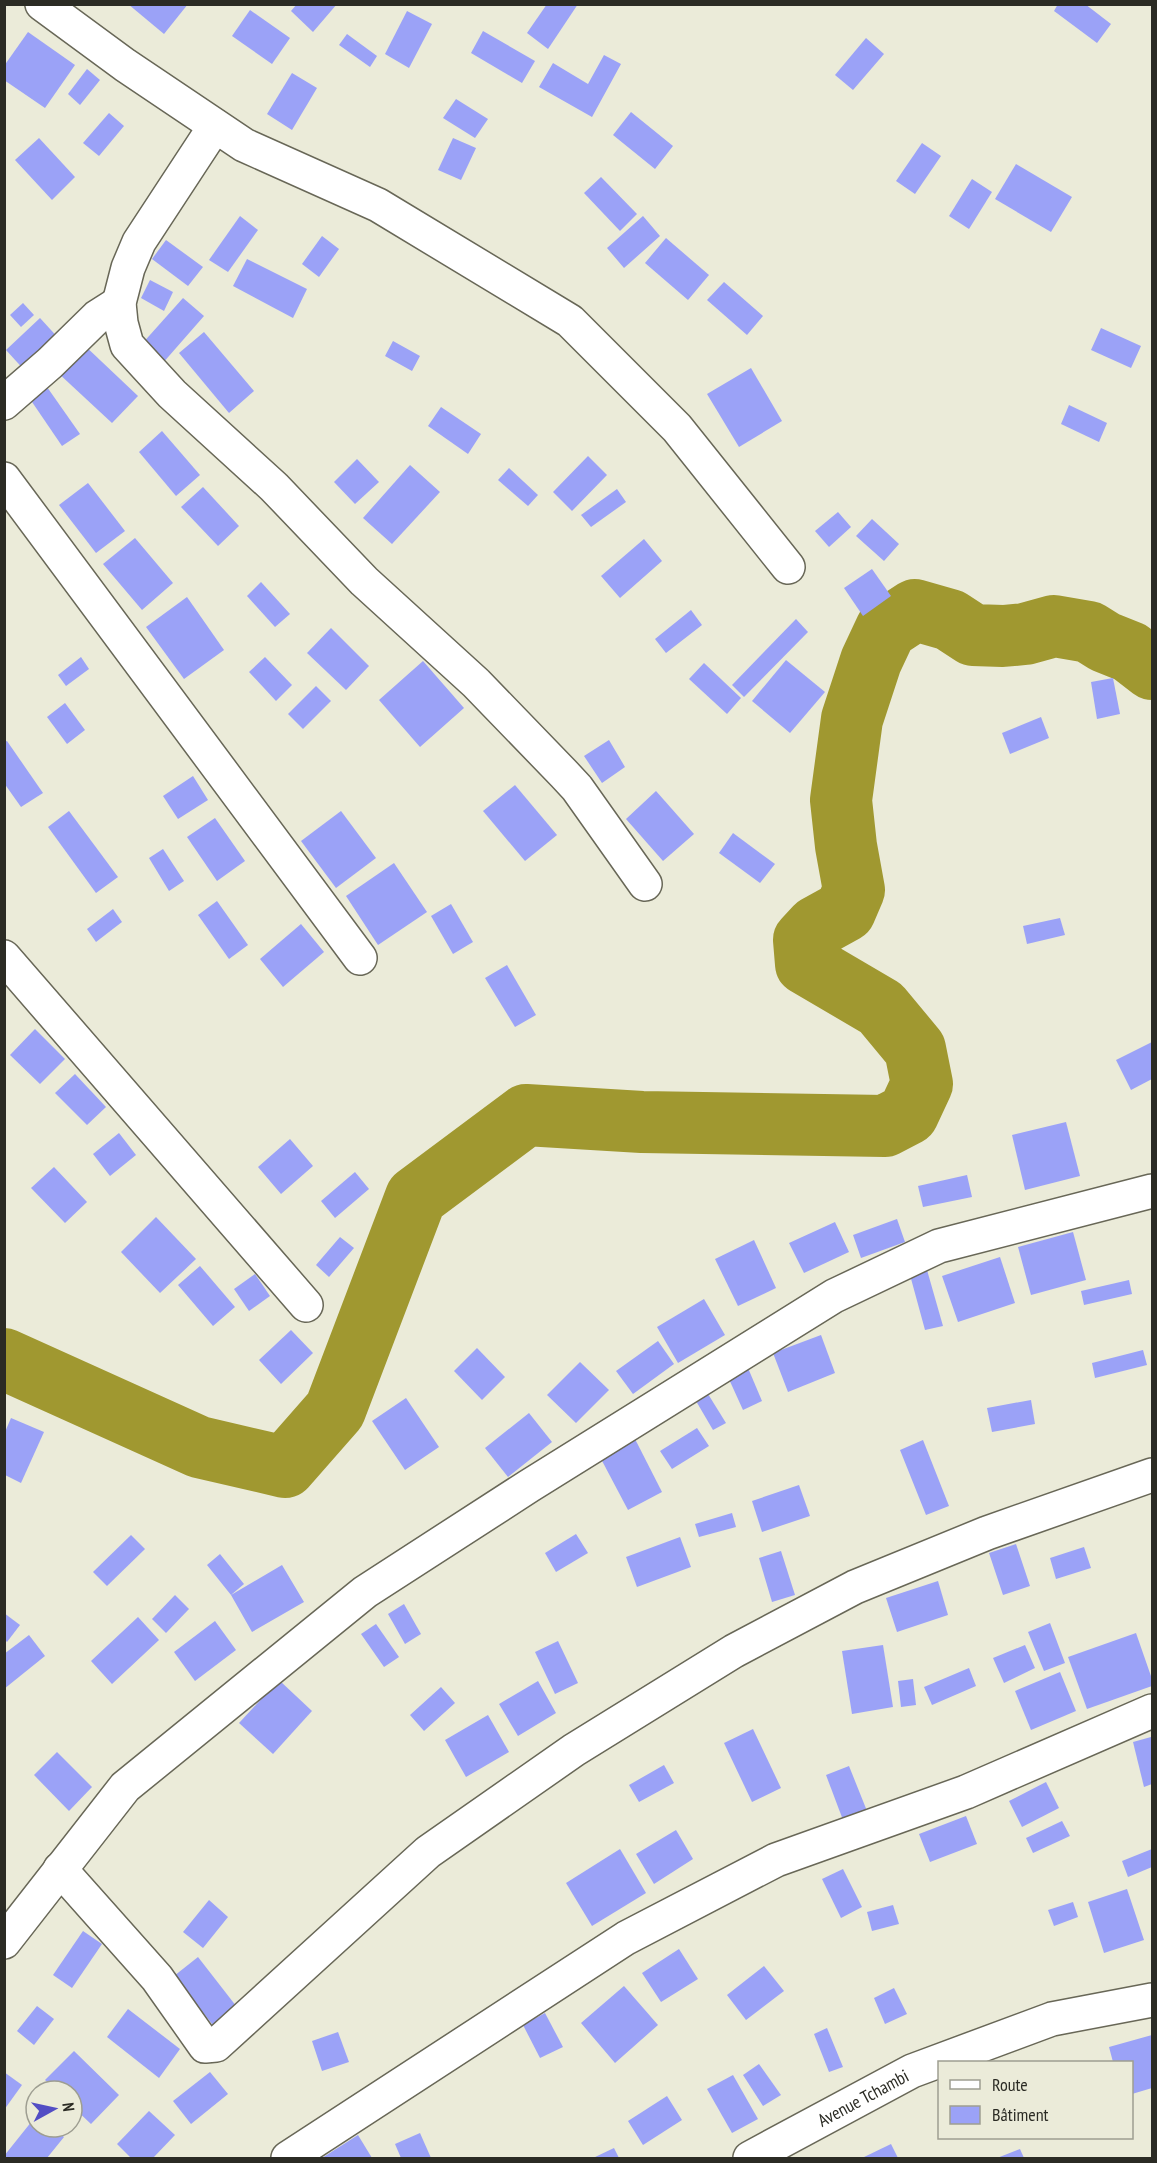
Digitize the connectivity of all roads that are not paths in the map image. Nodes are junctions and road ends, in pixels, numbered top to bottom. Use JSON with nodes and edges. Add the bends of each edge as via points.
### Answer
{"nodes":[{"id":1,"x":42,"y":4,"type":"edge"},
{"id":2,"x":215,"y":126,"type":"junction"},
{"id":3,"x":119,"y":303,"type":"junction"},
{"id":4,"x":4,"y":403,"type":"edge"},
{"id":5,"x":4,"y":479,"type":"edge"},
{"id":6,"x":788,"y":567,"type":"dead end"},
{"id":7,"x":645,"y":884,"type":"dead end"},
{"id":8,"x":4,"y":957,"type":"edge"},
{"id":9,"x":360,"y":957,"type":"dead end"},
{"id":10,"x":1152,"y":1191,"type":"edge"},
{"id":11,"x":306,"y":1305,"type":"dead end"},
{"id":12,"x":1152,"y":1475,"type":"edge"},
{"id":13,"x":1152,"y":1711,"type":"edge"},
{"id":14,"x":60,"y":1869,"type":"junction"},
{"id":15,"x":4,"y":1942,"type":"edge"},
{"id":16,"x":1152,"y":2000,"type":"edge"},
{"id":17,"x":941,"y":2061,"type":"edge"},
{"id":18,"x":938,"y":2062,"type":"edge"},
{"id":19,"x":288,"y":2158,"type":"edge"},
{"id":20,"x":750,"y":2158,"type":"edge"}],
"edges":[{"from":1,"to":2,"type":"street"},
{"from":2,"to":3,"type":"street","via":[[139,242]]},
{"from":2,"to":6,"type":"street","via":[[244,145],[378,205],[570,321],[677,428]]},
{"from":3,"to":4,"type":"street","via":[[97,316]]},
{"from":3,"to":7,"type":"street","via":[[127,345],[172,394],[274,486],[364,581],[476,683],[564,774]]},
{"from":5,"to":9,"type":"street"},
{"from":8,"to":11,"type":"street"},
{"from":10,"to":14,"type":"street","via":[[939,1246],[834,1296],[365,1592],[125,1787]]},
{"from":12,"to":14,"type":"street","via":[[987,1533],[855,1587],[734,1651],[574,1750],[428,1852],[216,2045],[205,2046],[157,1978]]},
{"from":13,"to":19,"type":"street","via":[[966,1792],[766,1865],[626,1938]]},
{"from":14,"to":15,"type":"street"},
{"from":16,"to":17,"type":"street","name":"Avenue Tchambi","via":[[1052,2019]]},
{"from":18,"to":20,"type":"street","name":"Avenue Tchambi","via":[[912,2072]]}]}
